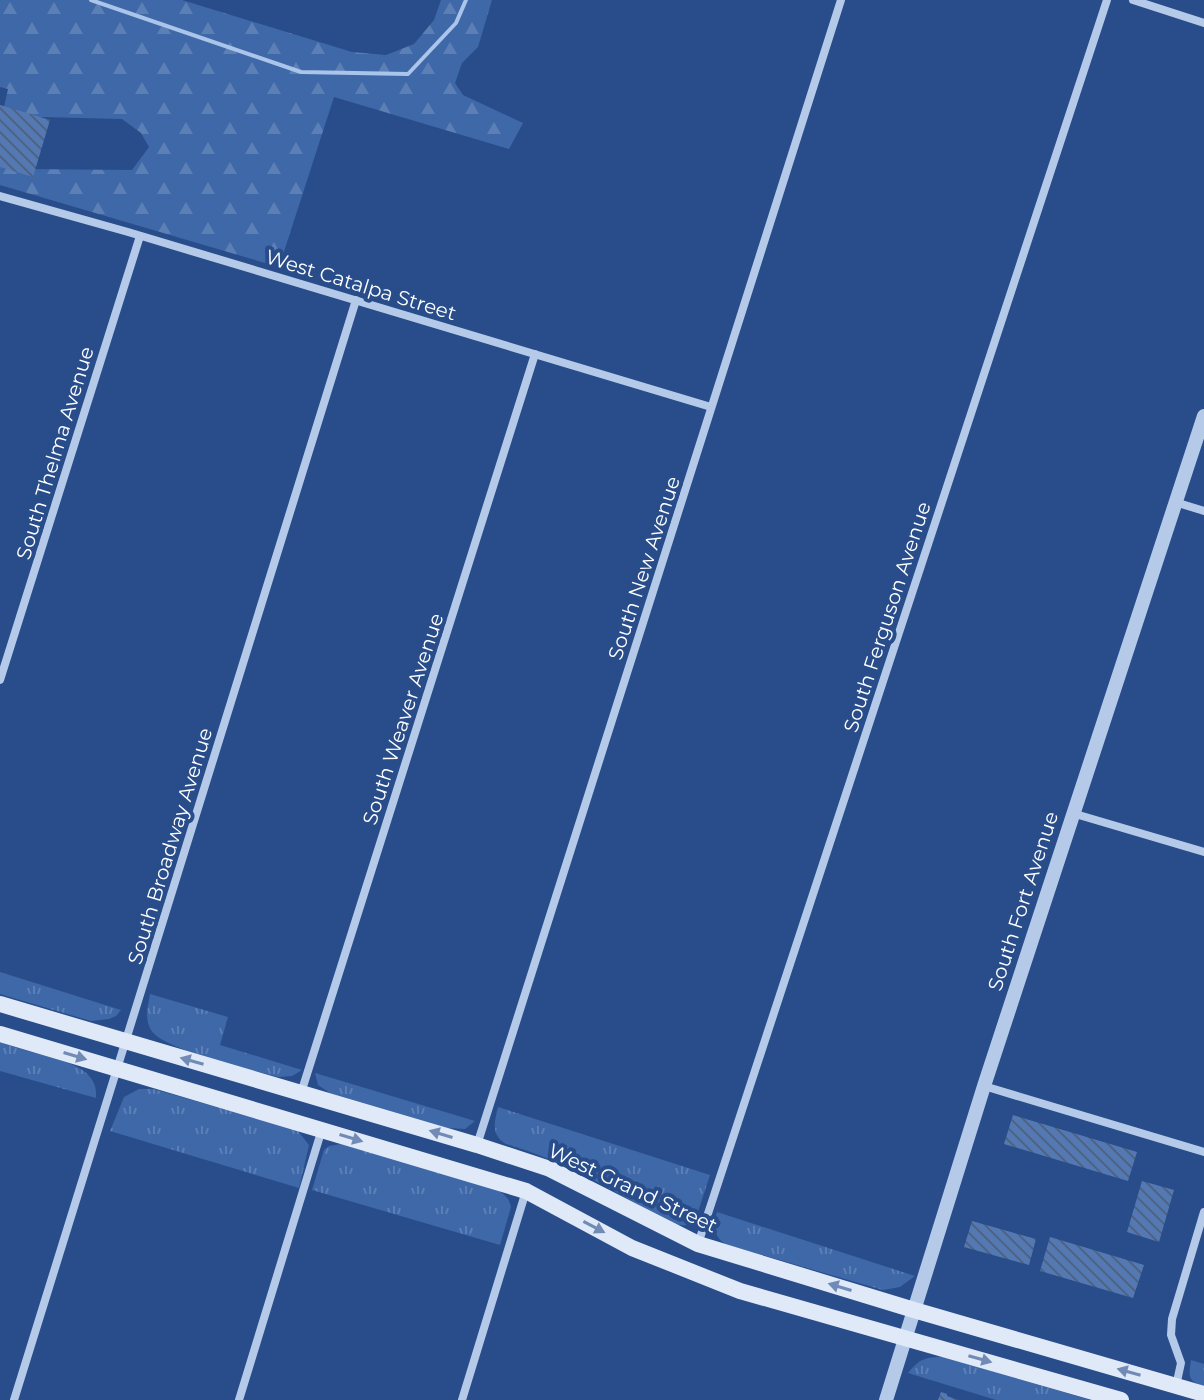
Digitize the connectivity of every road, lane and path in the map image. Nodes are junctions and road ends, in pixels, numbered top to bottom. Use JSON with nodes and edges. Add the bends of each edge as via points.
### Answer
{"nodes":[{"id":1,"x":841,"y":0,"type":"edge"},
{"id":2,"x":1107,"y":0,"type":"edge"},
{"id":3,"x":1133,"y":0,"type":"edge"},
{"id":4,"x":1204,"y":23,"type":"edge"},
{"id":5,"x":0,"y":196,"type":"edge"},
{"id":6,"x":140,"y":236,"type":"junction"},
{"id":7,"x":356,"y":300,"type":"junction"},
{"id":8,"x":535,"y":354,"type":"junction"},
{"id":9,"x":711,"y":407,"type":"junction"},
{"id":10,"x":1204,"y":416,"type":"edge"},
{"id":11,"x":1175,"y":502,"type":"junction"},
{"id":12,"x":1204,"y":511,"type":"edge"},
{"id":13,"x":0,"y":680,"type":"edge"},
{"id":14,"x":1072,"y":813,"type":"junction"},
{"id":15,"x":1204,"y":852,"type":"edge"},
{"id":16,"x":0,"y":1004,"type":"edge"},
{"id":17,"x":0,"y":1034,"type":"edge"},
{"id":18,"x":126,"y":1041,"type":"junction"},
{"id":19,"x":117,"y":1069,"type":"junction"},
{"id":20,"x":984,"y":1086,"type":"junction"},
{"id":21,"x":301,"y":1093,"type":"junction"},
{"id":22,"x":322,"y":1129,"type":"junction"},
{"id":23,"x":477,"y":1145,"type":"junction"},
{"id":24,"x":1204,"y":1152,"type":"edge"},
{"id":25,"x":526,"y":1191,"type":"junction"},
{"id":26,"x":1204,"y":1212,"type":"edge"},
{"id":27,"x":698,"y":1244,"type":"junction"},
{"id":28,"x":914,"y":1310,"type":"junction"},
{"id":29,"x":905,"y":1337,"type":"junction"},
{"id":30,"x":1176,"y":1386,"type":"junction"},
{"id":31,"x":1204,"y":1394,"type":"edge"},
{"id":32,"x":14,"y":1400,"type":"edge"},
{"id":33,"x":239,"y":1400,"type":"edge"},
{"id":34,"x":462,"y":1400,"type":"edge"},
{"id":35,"x":886,"y":1400,"type":"edge"},
{"id":36,"x":1121,"y":1400,"type":"edge"}],
"edges":[{"from":1,"to":9,"type":"street","name":"South New Avenue"},
{"from":2,"to":27,"type":"street","name":"South Ferguson Avenue"},
{"from":3,"to":4,"type":"street"},
{"from":5,"to":6,"type":"street","name":"West Catalpa Street"},
{"from":6,"to":7,"type":"street","name":"West Catalpa Street"},
{"from":6,"to":13,"type":"street","name":"South Thelma Avenue"},
{"from":7,"to":8,"type":"street","name":"West Catalpa Street"},
{"from":7,"to":18,"type":"street","name":"South Broadway Avenue"},
{"from":8,"to":9,"type":"street","name":"West Catalpa Street"},
{"from":8,"to":21,"type":"street","name":"South Weaver Avenue"},
{"from":9,"to":23,"type":"street","name":"South New Avenue"},
{"from":10,"to":11,"type":"street","name":"South Fort Avenue"},
{"from":11,"to":12,"type":"street"},
{"from":11,"to":14,"type":"street","name":"South Fort Avenue"},
{"from":14,"to":15,"type":"street"},
{"from":14,"to":20,"type":"street","name":"South Fort Avenue"},
{"from":16,"to":18,"type":"main road","name":"West Grand Street"},
{"from":17,"to":19,"type":"main road","one_way":true},
{"from":18,"to":19,"type":"street","name":"South Broadway Avenue"},
{"from":21,"to":18,"type":"main road","name":"West Grand Street","one_way":true},
{"from":19,"to":22,"type":"main road"},
{"from":19,"to":32,"type":"street","name":"South Broadway Avenue"},
{"from":20,"to":24,"type":"street"},
{"from":20,"to":28,"type":"street","name":"South Fort Avenue"},
{"from":23,"to":21,"type":"main road","name":"West Grand Street","one_way":true},
{"from":22,"to":25,"type":"main road","one_way":true},
{"from":22,"to":33,"type":"street"},
{"from":23,"to":27,"type":"main road","name":"West Grand Street","via":[[550,1169]]},
{"from":25,"to":29,"type":"main road","one_way":true,"via":[[632,1248],[740,1291]]},
{"from":25,"to":34,"type":"street"},
{"from":26,"to":30,"type":"street","via":[[1172,1319],[1171,1335],[1181,1363]]},
{"from":28,"to":27,"type":"main road","name":"West Grand Street","one_way":true},
{"from":28,"to":29,"type":"street","name":"South Fort Avenue"},
{"from":30,"to":28,"type":"main road","name":"West Grand Street","one_way":true},
{"from":29,"to":35,"type":"street","name":"South Fort Avenue"},
{"from":29,"to":36,"type":"main road","one_way":true},
{"from":30,"to":31,"type":"main road","name":"West Grand Street"}]}
